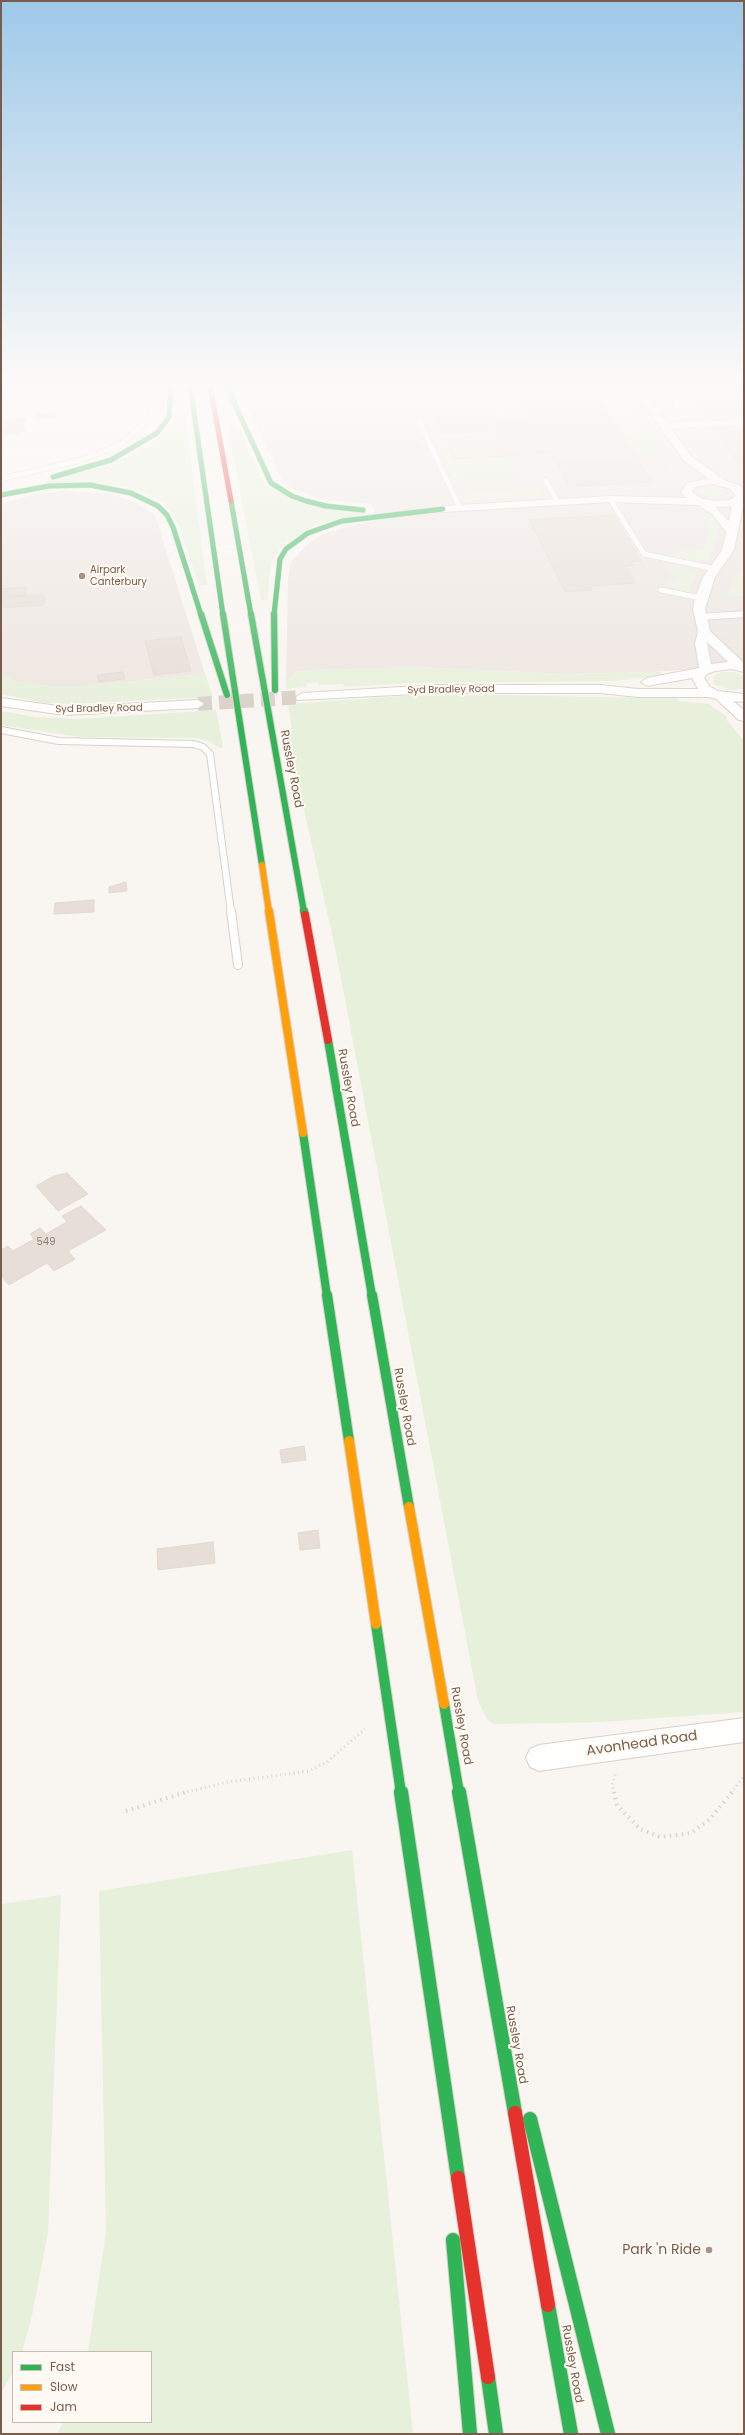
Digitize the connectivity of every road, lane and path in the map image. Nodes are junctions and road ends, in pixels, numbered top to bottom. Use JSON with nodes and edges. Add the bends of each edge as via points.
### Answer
{"nodes":[{"id":1,"x":143,"y":499,"type":"edge"},
{"id":2,"x":206,"y":499,"type":"edge"},
{"id":3,"x":230,"y":499,"type":"edge"},
{"id":4,"x":299,"y":499,"type":"edge"},
{"id":5,"x":456,"y":499,"type":"edge"},
{"id":6,"x":556,"y":499,"type":"edge"},
{"id":7,"x":610,"y":499,"type":"junction"},
{"id":8,"x":694,"y":499,"type":"edge"},
{"id":9,"x":741,"y":499,"type":"edge"},
{"id":10,"x":558,"y":502,"type":"junction"},
{"id":11,"x":700,"y":502,"type":"junction"},
{"id":12,"x":460,"y":508,"type":"junction"},
{"id":13,"x":442,"y":509,"type":"junction"},
{"id":14,"x":730,"y":530,"type":"junction"},
{"id":15,"x":716,"y":569,"type":"junction"},
{"id":16,"x":661,"y":590,"type":"dead end"},
{"id":17,"x":701,"y":598,"type":"junction"},
{"id":18,"x":744,"y":614,"type":"edge"},
{"id":19,"x":700,"y":617,"type":"junction"},
{"id":20,"x":704,"y":632,"type":"junction"},
{"id":21,"x":743,"y":667,"type":"edge"},
{"id":22,"x":703,"y":671,"type":"junction"},
{"id":23,"x":600,"y":689,"type":"junction"},
{"id":24,"x":715,"y":694,"type":"junction"},
{"id":25,"x":302,"y":697,"type":"tunnel mouth"},
{"id":26,"x":744,"y":698,"type":"edge"},
{"id":27,"x":1,"y":702,"type":"edge"},
{"id":28,"x":198,"y":704,"type":"tunnel mouth"},
{"id":29,"x":744,"y":717,"type":"edge"},
{"id":30,"x":238,"y":721,"type":"junction"},
{"id":31,"x":1,"y":730,"type":"edge"},
{"id":32,"x":276,"y":753,"type":"junction"},
{"id":33,"x":238,"y":964,"type":"dead end"},
{"id":34,"x":365,"y":1729,"type":"dead end"},
{"id":35,"x":744,"y":1730,"type":"edge"},
{"id":36,"x":636,"y":1745,"type":"junction"},
{"id":37,"x":539,"y":1758,"type":"dead end"},
{"id":38,"x":744,"y":1776,"type":"edge"},
{"id":39,"x":126,"y":1811,"type":"dead end"},
{"id":40,"x":484,"y":1931,"type":"junction"},
{"id":41,"x":433,"y":2012,"type":"junction"},
{"id":42,"x":515,"y":2055,"type":"dead end"},
{"id":43,"x":528,"y":2109,"type":"dead end"},
{"id":44,"x":447,"y":2172,"type":"dead end"},
{"id":45,"x":452,"y":2227,"type":"dead end"},
{"id":46,"x":470,"y":2434,"type":"edge"},
{"id":47,"x":496,"y":2434,"type":"edge"},
{"id":48,"x":571,"y":2434,"type":"edge"},
{"id":49,"x":608,"y":2434,"type":"edge"}],
"edges":[{"from":1,"to":30,"type":"highway","via":[[158,506],[167,515],[173,527],[220,681]]},
{"from":2,"to":30,"type":"highway"},
{"from":3,"to":32,"type":"highway","name":"Russley Road"},
{"from":4,"to":13,"type":"highway","via":[[346,509]]},
{"from":5,"to":12,"type":"lane"},
{"from":6,"to":10,"type":"lane"},
{"from":7,"to":10,"type":"street"},
{"from":7,"to":11,"type":"street"},
{"from":7,"to":15,"type":"lane","via":[[644,554]]},
{"from":8,"to":11,"type":"street"},
{"from":9,"to":11,"type":"street","via":[[724,504]]},
{"from":9,"to":14,"type":"street"},
{"from":10,"to":12,"type":"street"},
{"from":11,"to":14,"type":"street","via":[[717,513]]},
{"from":12,"to":13,"type":"street"},
{"from":13,"to":32,"type":"highway","via":[[342,521],[308,533],[286,549],[280,558],[277,571],[273,624]]},
{"from":14,"to":15,"type":"street","via":[[728,550]]},
{"from":15,"to":17,"type":"street","via":[[707,582]]},
{"from":16,"to":17,"type":"lane"},
{"from":17,"to":19,"type":"street"},
{"from":18,"to":19,"type":"lane"},
{"from":19,"to":20,"type":"street"},
{"from":20,"to":21,"type":"street"},
{"from":20,"to":22,"type":"street","via":[[701,643]]},
{"from":21,"to":22,"type":"street","name":"Syd Bradley Road","via":[[722,666]]},
{"from":22,"to":23,"type":"street","name":"Syd Bradley Road"},
{"from":22,"to":24,"type":"street","via":[[698,678],[700,684]]},
{"from":23,"to":24,"type":"street","name":"Syd Bradley Road","via":[[638,693]]},
{"from":23,"to":25,"type":"street","name":"Syd Bradley Road","via":[[434,689]]},
{"from":24,"to":26,"type":"street","name":"Syd Bradley Road"},
{"from":24,"to":29,"type":"street"},
{"from":27,"to":28,"type":"street","name":"Syd Bradley Road","via":[[65,711]]},
{"from":30,"to":41,"type":"highway","via":[[279,971]]},
{"from":31,"to":33,"type":"lane","via":[[59,741],[194,744],[203,747],[210,754]]},
{"from":32,"to":40,"type":"highway","name":"Russley Road"},
{"from":34,"to":39,"type":"path","via":[[326,1762],[309,1771],[228,1782],[185,1792]]},
{"from":35,"to":36,"type":"street","name":"Avonhead Road"},
{"from":36,"to":37,"type":"street","name":"Avonhead Road"},
{"from":36,"to":38,"type":"path","via":[[617,1768],[612,1785],[615,1798],[617,1805],[640,1829],[660,1837],[691,1833],[704,1824]]},
{"from":40,"to":42,"type":"highway"},
{"from":40,"to":48,"type":"highway","name":"Russley Road"},
{"from":41,"to":44,"type":"highway"},
{"from":41,"to":47,"type":"highway"},
{"from":43,"to":49,"type":"highway"},
{"from":45,"to":46,"type":"highway"}]}
